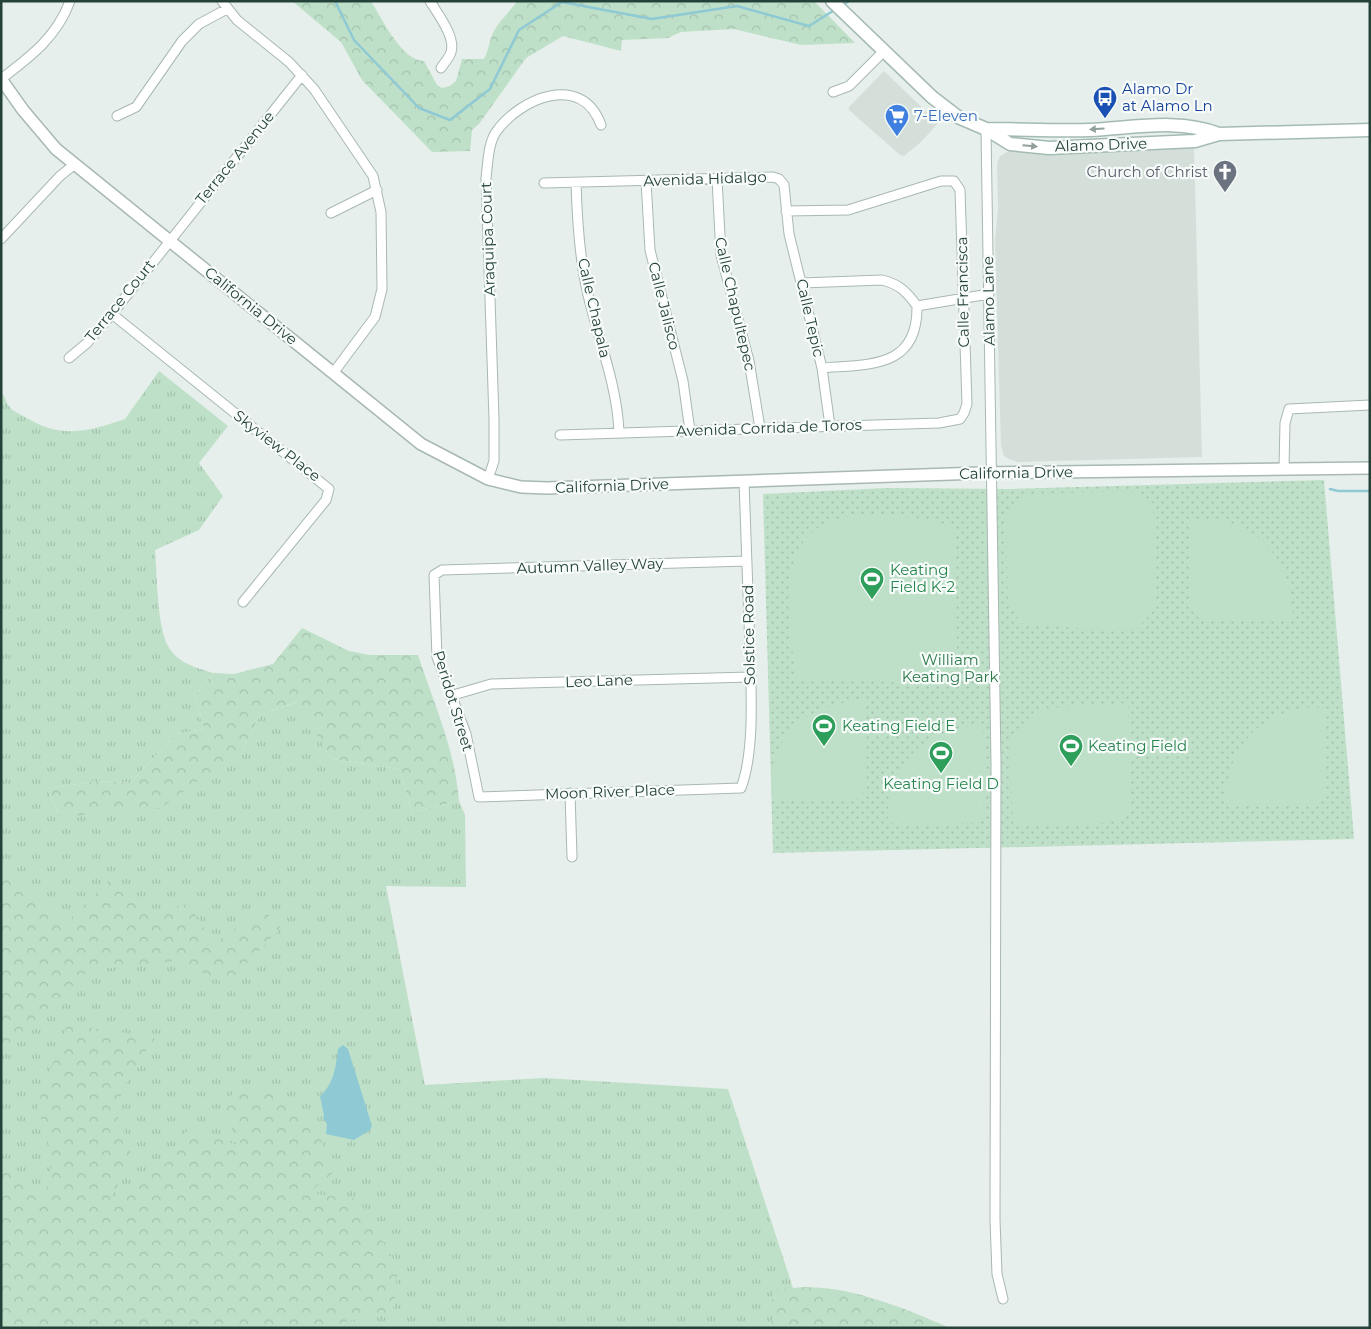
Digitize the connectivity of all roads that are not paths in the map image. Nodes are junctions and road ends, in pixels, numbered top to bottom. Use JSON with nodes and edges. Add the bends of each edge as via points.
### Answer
{"nodes":[{"id":1,"x":70,"y":1,"type":"edge"},
{"id":2,"x":430,"y":1,"type":"edge"},
{"id":3,"x":832,"y":1,"type":"edge"},
{"id":4,"x":225,"y":5,"type":"edge"},
{"id":5,"x":884,"y":51,"type":"junction"},
{"id":6,"x":440,"y":68,"type":"dead end"},
{"id":7,"x":302,"y":75,"type":"junction"},
{"id":8,"x":1,"y":79,"type":"edge"},
{"id":9,"x":833,"y":92,"type":"dead end"},
{"id":10,"x":117,"y":116,"type":"dead end"},
{"id":11,"x":601,"y":125,"type":"dead end"},
{"id":12,"x":1198,"y":126,"type":"junction"},
{"id":13,"x":986,"y":129,"type":"junction"},
{"id":14,"x":1370,"y":130,"type":"edge"},
{"id":15,"x":1219,"y":134,"type":"junction"},
{"id":16,"x":1086,"y":146,"type":"junction"},
{"id":17,"x":75,"y":164,"type":"junction"},
{"id":18,"x":717,"y":179,"type":"junction"},
{"id":19,"x":646,"y":181,"type":"junction"},
{"id":20,"x":544,"y":183,"type":"dead end"},
{"id":21,"x":576,"y":183,"type":"junction"},
{"id":22,"x":377,"y":190,"type":"junction"},
{"id":23,"x":786,"y":211,"type":"junction"},
{"id":24,"x":331,"y":213,"type":"dead end"},
{"id":25,"x":1,"y":239,"type":"edge"},
{"id":26,"x":169,"y":241,"type":"junction"},
{"id":27,"x":802,"y":283,"type":"junction"},
{"id":28,"x":989,"y":294,"type":"junction"},
{"id":29,"x":963,"y":298,"type":"junction"},
{"id":30,"x":917,"y":306,"type":"junction"},
{"id":31,"x":112,"y":314,"type":"junction"},
{"id":32,"x":69,"y":358,"type":"dead end"},
{"id":33,"x":822,"y":368,"type":"junction"},
{"id":34,"x":334,"y":372,"type":"junction"},
{"id":35,"x":966,"y":404,"type":"joint"},
{"id":36,"x":1370,"y":406,"type":"edge"},
{"id":37,"x":830,"y":426,"type":"junction"},
{"id":38,"x":760,"y":428,"type":"junction"},
{"id":39,"x":690,"y":430,"type":"junction"},
{"id":40,"x":619,"y":432,"type":"junction"},
{"id":41,"x":560,"y":435,"type":"dead end"},
{"id":42,"x":1284,"y":468,"type":"junction"},
{"id":43,"x":1370,"y":468,"type":"edge"},
{"id":44,"x":992,"y":473,"type":"junction"},
{"id":45,"x":488,"y":479,"type":"junction"},
{"id":46,"x":744,"y":481,"type":"junction"},
{"id":47,"x":747,"y":562,"type":"junction"},
{"id":48,"x":434,"y":575,"type":"joint"},
{"id":49,"x":243,"y":602,"type":"dead end"},
{"id":50,"x":750,"y":677,"type":"junction"},
{"id":51,"x":450,"y":696,"type":"junction"},
{"id":52,"x":741,"y":788,"type":"joint"},
{"id":53,"x":570,"y":793,"type":"junction"},
{"id":54,"x":479,"y":797,"type":"joint"},
{"id":55,"x":572,"y":857,"type":"dead end"},
{"id":56,"x":1002,"y":1299,"type":"dead end"}],
"edges":[{"from":1,"to":8,"type":"street","via":[[52,35],[37,52]]},
{"from":2,"to":6,"type":"street","via":[[446,25],[451,43],[452,51]]},
{"from":3,"to":5,"type":"main road","name":"Alamo Drive"},
{"from":4,"to":7,"type":"street","via":[[237,20]]},
{"from":4,"to":10,"type":"street","via":[[182,41],[136,107]]},
{"from":5,"to":9,"type":"street","via":[[850,86]]},
{"from":5,"to":13,"type":"main road","name":"Alamo Drive","via":[[947,108]]},
{"from":7,"to":22,"type":"street","via":[[368,167]]},
{"from":7,"to":26,"type":"street","name":"Terrace Avenue"},
{"from":8,"to":17,"type":"street","name":"California Drive","via":[[56,149]]},
{"from":11,"to":45,"type":"street","name":"Araquipa Court","via":[[597,113],[583,100],[554,96],[536,98],[521,106],[495,134],[486,178],[494,418],[494,461]]},
{"from":12,"to":13,"type":"main road","name":"Alamo Drive","one_way":true},
{"from":12,"to":15,"type":"main road","name":"Alamo Drive"},
{"from":12,"to":16,"type":"main road","via":[[1176,134],[1105,139]]},
{"from":13,"to":16,"type":"main road","name":"Alamo Drive","one_way":true,"via":[[1010,144],[1049,148]]},
{"from":13,"to":28,"type":"street","name":"Alamo Lane"},
{"from":14,"to":15,"type":"main road","name":"Alamo Drive"},
{"from":15,"to":16,"type":"main road","name":"Alamo Drive","via":[[1196,141]]},
{"from":17,"to":25,"type":"street"},
{"from":17,"to":26,"type":"street","name":"California Drive"},
{"from":18,"to":19,"type":"street","name":"Avenida Hidalgo"},
{"from":18,"to":23,"type":"street","name":"Avenida Hidalgo","via":[[773,176],[784,185]]},
{"from":18,"to":38,"type":"street","name":"Calle Chapultepec","via":[[721,255],[750,361]]},
{"from":19,"to":21,"type":"street","name":"Avenida Hidalgo"},
{"from":19,"to":39,"type":"street","name":"Calle Jalisco","via":[[650,250],[683,381]]},
{"from":20,"to":21,"type":"street","name":"Avenida Hidalgo"},
{"from":21,"to":40,"type":"street","name":"Calle Chapala","via":[[586,287],[606,359]]},
{"from":22,"to":24,"type":"street"},
{"from":22,"to":34,"type":"street","via":[[383,274],[379,305],[375,317]]},
{"from":23,"to":27,"type":"street","name":"Calle Tepic","via":[[788,234]]},
{"from":23,"to":29,"type":"street","name":"Calle Francisca","via":[[848,210],[941,181],[954,181],[960,190]]},
{"from":26,"to":31,"type":"street","name":"Terrace Court"},
{"from":26,"to":34,"type":"street","name":"California Drive"},
{"from":27,"to":30,"type":"street","via":[[882,280],[895,283]]},
{"from":27,"to":33,"type":"street","name":"Calle Tepic"},
{"from":28,"to":29,"type":"street"},
{"from":28,"to":44,"type":"street","name":"Alamo Lane"},
{"from":29,"to":30,"type":"street"},
{"from":29,"to":35,"type":"street","name":"Calle Francisca"},
{"from":30,"to":33,"type":"street","via":[[916,330],[903,350],[892,358]]},
{"from":31,"to":32,"type":"street","name":"Terrace Court"},
{"from":31,"to":49,"type":"street","name":"Skyview Place","via":[[328,486],[326,500]]},
{"from":33,"to":37,"type":"street","name":"Calle Tepic"},
{"from":34,"to":45,"type":"street","name":"California Drive","via":[[421,444]]},
{"from":35,"to":37,"type":"street","name":"Avenida Corrida de Toros","via":[[960,419],[950,422]]},
{"from":36,"to":42,"type":"street","via":[[1289,409],[1285,423]]},
{"from":37,"to":38,"type":"street","name":"Avenida Corrida de Toros"},
{"from":38,"to":39,"type":"street","name":"Avenida Corrida de Toros"},
{"from":39,"to":40,"type":"street","name":"Avenida Corrida de Toros"},
{"from":40,"to":41,"type":"street","name":"Avenida Corrida de Toros"},
{"from":42,"to":43,"type":"street","name":"California Drive"},
{"from":42,"to":44,"type":"street","name":"California Drive"},
{"from":44,"to":46,"type":"street","name":"California Drive"},
{"from":44,"to":56,"type":"street","name":"Alamo Lane","via":[[996,763],[995,1220],[997,1274]]},
{"from":45,"to":46,"type":"street","name":"California Drive","via":[[513,486],[547,488]]},
{"from":46,"to":47,"type":"street","name":"Solstice Road"},
{"from":47,"to":48,"type":"street","name":"Autumn Valley Way","via":[[442,570]]},
{"from":47,"to":50,"type":"street","name":"Solstice Road"},
{"from":48,"to":51,"type":"street","name":"Peridot Street","via":[[437,657]]},
{"from":50,"to":51,"type":"street","name":"Leo Lane","via":[[491,684]]},
{"from":50,"to":52,"type":"street","name":"Solstice Road","via":[[747,772]]},
{"from":51,"to":54,"type":"street","name":"Peridot Street","via":[[466,734]]},
{"from":52,"to":53,"type":"street","name":"Moon River Place"},
{"from":53,"to":54,"type":"street","name":"Moon River Place"},
{"from":53,"to":55,"type":"street"}]}
